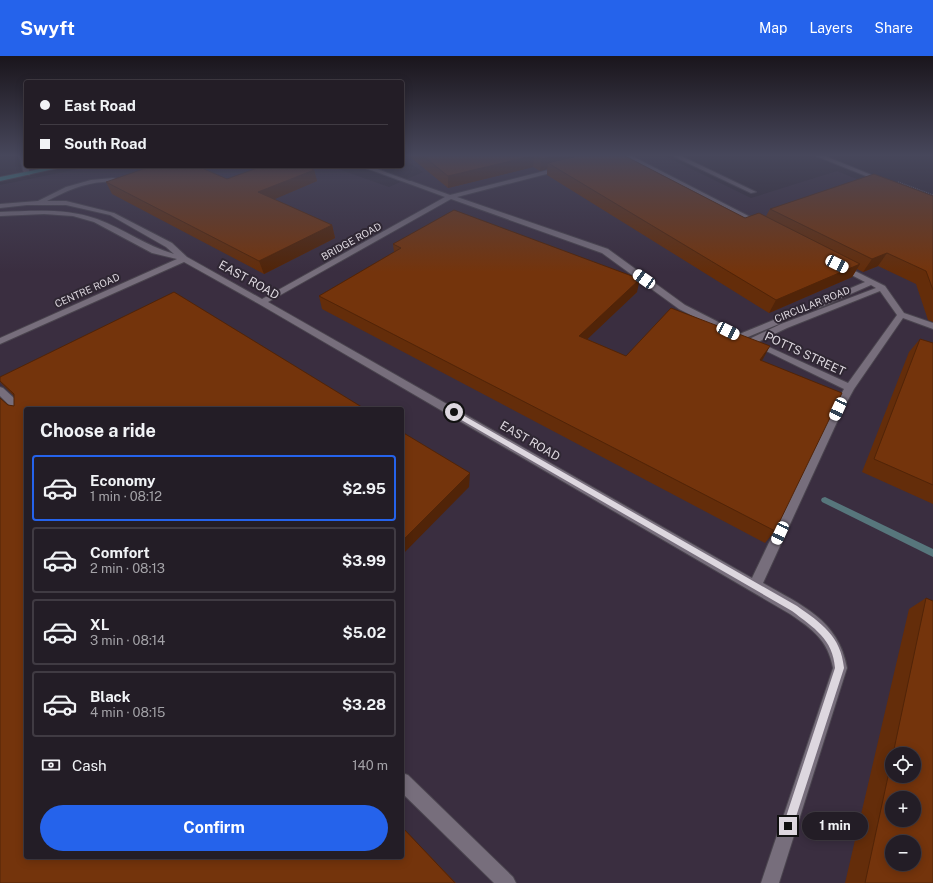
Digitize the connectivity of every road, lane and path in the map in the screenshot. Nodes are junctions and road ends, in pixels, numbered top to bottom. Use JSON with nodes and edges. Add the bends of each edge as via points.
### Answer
{"nodes":[{"id":1,"x":53,"y":195,"type":"edge"},
{"id":2,"x":443,"y":195,"type":"edge"},
{"id":3,"x":460,"y":195,"type":"edge"},
{"id":4,"x":703,"y":195,"type":"edge"},
{"id":5,"x":450,"y":197,"type":"junction"},
{"id":6,"x":39,"y":203,"type":"junction"},
{"id":7,"x":0,"y":206,"type":"edge"},
{"id":8,"x":0,"y":214,"type":"edge"},
{"id":9,"x":768,"y":228,"type":"edge"},
{"id":10,"x":184,"y":259,"type":"junction"},
{"id":11,"x":837,"y":264,"type":"edge"},
{"id":12,"x":872,"y":282,"type":"junction"},
{"id":13,"x":882,"y":288,"type":"junction"},
{"id":14,"x":262,"y":302,"type":"junction"},
{"id":15,"x":900,"y":315,"type":"junction"},
{"id":16,"x":933,"y":326,"type":"edge"},
{"id":17,"x":740,"y":337,"type":"junction"},
{"id":18,"x":0,"y":341,"type":"edge"},
{"id":19,"x":750,"y":342,"type":"junction"},
{"id":20,"x":850,"y":388,"type":"junction"},
{"id":21,"x":0,"y":390,"type":"edge"},
{"id":22,"x":24,"y":413,"type":"edge"},
{"id":23,"x":755,"y":586,"type":"junction"},
{"id":24,"x":404,"y":783,"type":"edge"},
{"id":25,"x":507,"y":883,"type":"edge"},
{"id":26,"x":770,"y":883,"type":"edge"}],
"edges":[{"from":1,"to":6,"type":"lane"},
{"from":2,"to":5,"type":"lane"},
{"from":3,"to":5,"type":"lane"},
{"from":4,"to":9,"type":"lane"},
{"from":5,"to":14,"type":"lane","name":"BRIDGE ROAD"},
{"from":5,"to":17,"type":"lane","via":[[605,251],[682,307]]},
{"from":6,"to":7,"type":"lane"},
{"from":6,"to":10,"type":"lane","via":[[66,203],[112,214],[169,245]]},
{"from":8,"to":10,"type":"lane","via":[[74,214],[96,221],[155,251]]},
{"from":10,"to":14,"type":"lane","name":"EAST ROAD"},
{"from":10,"to":18,"type":"lane","name":"CENTRE ROAD"},
{"from":11,"to":12,"type":"lane","name":"CIRCULAR ROAD"},
{"from":12,"to":13,"type":"lane","name":"CIRCULAR ROAD"},
{"from":12,"to":17,"type":"lane","name":"CIRCULAR ROAD"},
{"from":13,"to":15,"type":"lane"},
{"from":13,"to":19,"type":"lane","name":"CIRCULAR ROAD"},
{"from":14,"to":23,"type":"lane","name":"EAST ROAD"},
{"from":15,"to":16,"type":"lane"},
{"from":15,"to":20,"type":"lane"},
{"from":17,"to":19,"type":"lane"},
{"from":19,"to":20,"type":"lane","name":"POTTS STREET"},
{"from":20,"to":23,"type":"lane"},
{"from":21,"to":22,"type":"lane"},
{"from":23,"to":26,"type":"lane","name":"EAST ROAD","via":[[795,609],[818,626],[839,655],[840,668]]},
{"from":24,"to":25,"type":"lane"}]}
